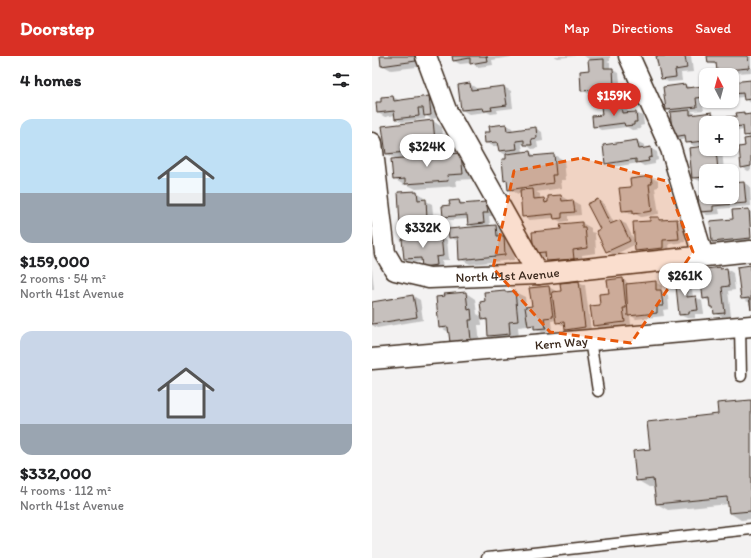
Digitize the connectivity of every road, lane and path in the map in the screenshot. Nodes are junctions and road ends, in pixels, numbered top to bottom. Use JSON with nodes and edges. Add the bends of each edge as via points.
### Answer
{"nodes":[{"id":1,"x":426,"y":56,"type":"edge"},
{"id":2,"x":629,"y":56,"type":"edge"},
{"id":3,"x":372,"y":143,"type":"edge"},
{"id":4,"x":751,"y":251,"type":"edge"},
{"id":5,"x":703,"y":256,"type":"junction"},
{"id":6,"x":538,"y":274,"type":"junction"},
{"id":7,"x":746,"y":326,"type":"edge"},
{"id":8,"x":590,"y":340,"type":"junction"},
{"id":9,"x":372,"y":359,"type":"edge"},
{"id":10,"x":741,"y":376,"type":"dead end"},
{"id":11,"x":598,"y":391,"type":"dead end"},
{"id":12,"x":751,"y":529,"type":"edge"},
{"id":13,"x":487,"y":558,"type":"edge"}],
"edges":[{"from":1,"to":6,"type":"street","via":[[446,110]]},
{"from":2,"to":5,"type":"street","via":[[671,149]]},
{"from":3,"to":6,"type":"street","name":"North 41st Avenue","via":[[385,253],[394,270],[429,278]]},
{"from":4,"to":5,"type":"street","name":"North 41st Avenue"},
{"from":5,"to":6,"type":"street","name":"North 41st Avenue"},
{"from":7,"to":8,"type":"street","name":"Kern Way"},
{"from":7,"to":10,"type":"lane"},
{"from":8,"to":9,"type":"street","name":"Kern Way"},
{"from":8,"to":11,"type":"lane"},
{"from":12,"to":13,"type":"lane"}]}
